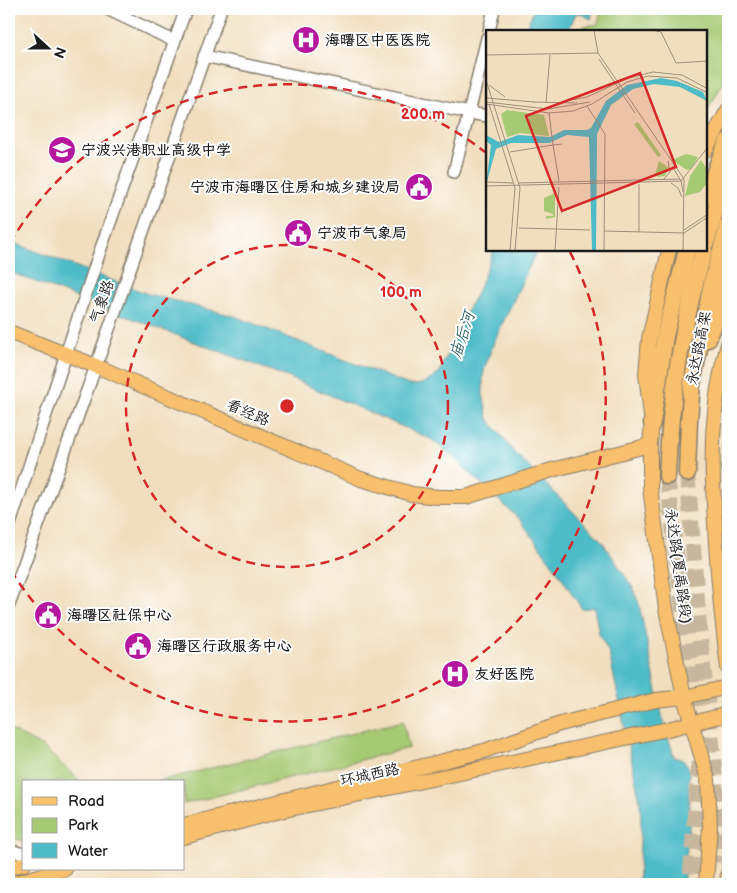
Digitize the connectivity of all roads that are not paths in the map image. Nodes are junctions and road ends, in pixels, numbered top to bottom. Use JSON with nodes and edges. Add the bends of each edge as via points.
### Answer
{"nodes":[{"id":1,"x":106,"y":9,"type":"edge"},
{"id":2,"x":186,"y":9,"type":"edge"},
{"id":3,"x":221,"y":9,"type":"edge"},
{"id":4,"x":494,"y":9,"type":"edge"},
{"id":5,"x":488,"y":30,"type":"edge"},
{"id":6,"x":174,"y":41,"type":"junction"},
{"id":7,"x":486,"y":42,"type":"edge"},
{"id":8,"x":204,"y":56,"type":"junction"},
{"id":9,"x":728,"y":110,"type":"edge"},
{"id":10,"x":469,"y":113,"type":"junction"},
{"id":11,"x":486,"y":116,"type":"edge"},
{"id":12,"x":728,"y":141,"type":"edge"},
{"id":13,"x":707,"y":147,"type":"edge"},
{"id":14,"x":728,"y":169,"type":"edge"},
{"id":15,"x":454,"y":172,"type":"dead end"},
{"id":16,"x":707,"y":194,"type":"edge"},
{"id":17,"x":728,"y":225,"type":"edge"},
{"id":18,"x":707,"y":239,"type":"edge"},
{"id":19,"x":669,"y":251,"type":"edge"},
{"id":20,"x":687,"y":251,"type":"edge"},
{"id":21,"x":704,"y":251,"type":"edge"},
{"id":22,"x":728,"y":280,"type":"edge"},
{"id":23,"x":9,"y":332,"type":"edge"},
{"id":24,"x":728,"y":344,"type":"edge"},
{"id":25,"x":66,"y":354,"type":"junction"},
{"id":26,"x":96,"y":366,"type":"junction"},
{"id":27,"x":692,"y":384,"type":"junction"},
{"id":28,"x":652,"y":423,"type":"junction"},
{"id":29,"x":650,"y":445,"type":"junction"},
{"id":30,"x":687,"y":473,"type":"tunnel mouth"},
{"id":31,"x":667,"y":476,"type":"tunnel mouth"},
{"id":32,"x":9,"y":527,"type":"edge"},
{"id":33,"x":9,"y":604,"type":"edge"},
{"id":34,"x":728,"y":668,"type":"edge"},
{"id":35,"x":728,"y":687,"type":"edge"},
{"id":36,"x":684,"y":697,"type":"junction"},
{"id":37,"x":728,"y":714,"type":"edge"},
{"id":38,"x":691,"y":722,"type":"junction"},
{"id":39,"x":185,"y":825,"type":"edge"},
{"id":40,"x":185,"y":837,"type":"edge"},
{"id":41,"x":9,"y":850,"type":"edge"},
{"id":42,"x":22,"y":853,"type":"edge"},
{"id":43,"x":22,"y":865,"type":"edge"},
{"id":44,"x":9,"y":868,"type":"edge"},
{"id":45,"x":61,"y":870,"type":"edge"},
{"id":46,"x":728,"y":873,"type":"edge"},
{"id":47,"x":10,"y":884,"type":"edge"},
{"id":48,"x":706,"y":884,"type":"edge"},
{"id":49,"x":727,"y":884,"type":"edge"}],
"edges":[{"from":1,"to":6,"type":"street"},
{"from":2,"to":6,"type":"street","name":"气象路"},
{"from":3,"to":8,"type":"street","name":"气象路"},
{"from":4,"to":5,"type":"street"},
{"from":6,"to":25,"type":"street","name":"气象路"},
{"from":7,"to":10,"type":"street"},
{"from":8,"to":10,"type":"street"},
{"from":8,"to":26,"type":"street","name":"气象路"},
{"from":9,"to":13,"type":"main road"},
{"from":10,"to":11,"type":"street"},
{"from":10,"to":15,"type":"street"},
{"from":12,"to":16,"type":"highway"},
{"from":14,"to":18,"type":"highway"},
{"from":17,"to":27,"type":"highway","name":"永达路高架","via":[[712,283]]},
{"from":19,"to":28,"type":"main road","name":"永达路(夏禹路段)","via":[[649,338],[646,374]]},
{"from":20,"to":28,"type":"highway","via":[[665,336]]},
{"from":21,"to":31,"type":"highway","name":"永达路高架","via":[[690,295],[678,355]]},
{"from":22,"to":27,"type":"highway"},
{"from":23,"to":25,"type":"main road","name":"看经路"},
{"from":24,"to":34,"type":"main road","via":[[713,421],[711,466],[718,584]]},
{"from":25,"to":26,"type":"main road","name":"看经路"},
{"from":25,"to":32,"type":"street","name":"气象路"},
{"from":26,"to":29,"type":"main road","name":"看经路","via":[[361,478],[412,494],[466,497],[552,470]]},
{"from":26,"to":33,"type":"street","name":"气象路"},
{"from":27,"to":30,"type":"highway","name":"永达路高架"},
{"from":28,"to":29,"type":"main road","name":"永达路(夏禹路段)"},
{"from":29,"to":36,"type":"main road","name":"永达路(夏禹路段)","via":[[650,487],[666,609]]},
{"from":35,"to":36,"type":"main road"},
{"from":36,"to":38,"type":"main road","name":"永达路(夏禹路段)"},
{"from":36,"to":39,"type":"main road","name":"环城西路","via":[[656,700],[560,724],[484,751]]},
{"from":37,"to":38,"type":"main road"},
{"from":38,"to":40,"type":"main road","name":"环城西路","via":[[280,811]]},
{"from":38,"to":48,"type":"main road","name":"永达路(夏禹路段)","via":[[708,779],[710,826]]},
{"from":41,"to":42,"type":"street"},
{"from":43,"to":44,"type":"main road"},
{"from":45,"to":47,"type":"main road"},
{"from":46,"to":49,"type":"main road"}]}
